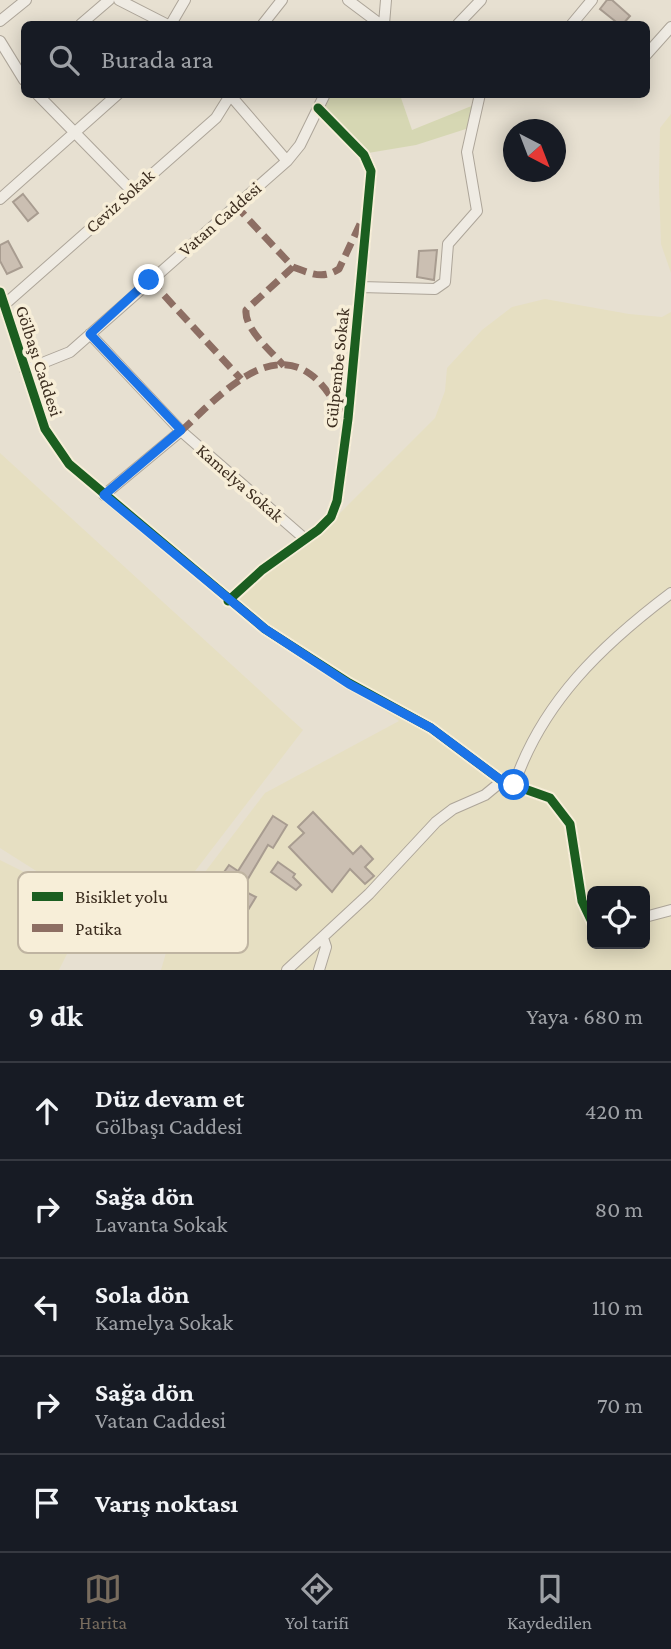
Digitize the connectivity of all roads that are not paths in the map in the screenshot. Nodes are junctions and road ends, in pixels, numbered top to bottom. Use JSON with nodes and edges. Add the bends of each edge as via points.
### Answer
{"nodes":[{"id":1,"x":26,"y":0,"type":"edge"},
{"id":2,"x":109,"y":0,"type":"edge"},
{"id":3,"x":119,"y":0,"type":"edge"},
{"id":4,"x":185,"y":0,"type":"edge"},
{"id":5,"x":282,"y":0,"type":"edge"},
{"id":6,"x":348,"y":0,"type":"edge"},
{"id":7,"x":386,"y":0,"type":"edge"},
{"id":8,"x":481,"y":0,"type":"edge"},
{"id":9,"x":592,"y":0,"type":"edge"},
{"id":10,"x":0,"y":21,"type":"edge"},
{"id":11,"x":84,"y":21,"type":"edge"},
{"id":12,"x":160,"y":21,"type":"edge"},
{"id":13,"x":173,"y":21,"type":"edge"},
{"id":14,"x":265,"y":21,"type":"edge"},
{"id":15,"x":378,"y":21,"type":"edge"},
{"id":16,"x":382,"y":21,"type":"edge"},
{"id":17,"x":461,"y":21,"type":"edge"},
{"id":18,"x":574,"y":21,"type":"edge"},
{"id":19,"x":671,"y":27,"type":"edge"},
{"id":20,"x":0,"y":41,"type":"edge"},
{"id":21,"x":650,"y":51,"type":"edge"},
{"id":22,"x":21,"y":73,"type":"edge"},
{"id":23,"x":41,"y":98,"type":"edge"},
{"id":24,"x":114,"y":98,"type":"edge"},
{"id":25,"x":229,"y":98,"type":"edge"},
{"id":26,"x":234,"y":98,"type":"edge"},
{"id":27,"x":323,"y":98,"type":"edge"},
{"id":28,"x":479,"y":98,"type":"edge"},
{"id":29,"x":318,"y":108,"type":"junction"},
{"id":30,"x":75,"y":135,"type":"junction"},
{"id":31,"x":287,"y":161,"type":"junction"},
{"id":32,"x":131,"y":190,"type":"junction"},
{"id":33,"x":0,"y":199,"type":"edge"},
{"id":34,"x":361,"y":287,"type":"junction"},
{"id":35,"x":2,"y":299,"type":"edge"},
{"id":36,"x":90,"y":334,"type":"junction"},
{"id":37,"x":25,"y":370,"type":"junction"},
{"id":38,"x":181,"y":430,"type":"junction"},
{"id":39,"x":104,"y":495,"type":"junction"},
{"id":40,"x":305,"y":539,"type":"junction"},
{"id":41,"x":671,"y":593,"type":"edge"},
{"id":42,"x":228,"y":601,"type":"junction"},
{"id":43,"x":502,"y":781,"type":"junction"},
{"id":44,"x":514,"y":785,"type":"junction"},
{"id":45,"x":671,"y":909,"type":"edge"},
{"id":46,"x":587,"y":912,"type":"edge"},
{"id":47,"x":650,"y":915,"type":"edge"},
{"id":48,"x":323,"y":938,"type":"junction"},
{"id":49,"x":287,"y":970,"type":"edge"},
{"id":50,"x":319,"y":970,"type":"edge"}],
"edges":[{"from":1,"to":10,"type":"street"},
{"from":2,"to":11,"type":"street"},
{"from":3,"to":12,"type":"street"},
{"from":4,"to":13,"type":"street"},
{"from":5,"to":14,"type":"street"},
{"from":6,"to":15,"type":"street"},
{"from":7,"to":16,"type":"street"},
{"from":8,"to":17,"type":"street"},
{"from":9,"to":18,"type":"street"},
{"from":19,"to":21,"type":"street"},
{"from":20,"to":22,"type":"street"},
{"from":23,"to":30,"type":"street"},
{"from":24,"to":30,"type":"street"},
{"from":25,"to":32,"type":"street","name":"Ceviz Sokak","via":[[216,118]]},
{"from":26,"to":31,"type":"street"},
{"from":27,"to":29,"type":"street","name":"Vatan Caddesi"},
{"from":28,"to":34,"type":"street","via":[[467,152],[477,211],[449,244],[446,279],[440,287]]},
{"from":29,"to":31,"type":"street","name":"Vatan Caddesi"},
{"from":29,"to":34,"type":"street","name":"Gülpembe Sokak","via":[[370,163]]},
{"from":30,"to":32,"type":"street"},
{"from":30,"to":33,"type":"street"},
{"from":31,"to":36,"type":"street","name":"Vatan Caddesi"},
{"from":32,"to":35,"type":"street","name":"Ceviz Sokak"},
{"from":34,"to":40,"type":"street","name":"Gülpembe Sokak","via":[[337,501],[331,517]]},
{"from":35,"to":37,"type":"street","name":"Gölbaşı Caddesi"},
{"from":36,"to":37,"type":"street","name":"Vatan Caddesi","via":[[61,357]]},
{"from":36,"to":38,"type":"street","name":"Kamelya Sokak"},
{"from":37,"to":39,"type":"street","name":"Gölbaşı Caddesi","via":[[50,438],[69,464]]},
{"from":38,"to":39,"type":"street"},
{"from":38,"to":40,"type":"street","name":"Kamelya Sokak"},
{"from":39,"to":42,"type":"street","name":"Gölbaşı Caddesi"},
{"from":40,"to":42,"type":"street","name":"Gülpembe Sokak","via":[[262,569]]},
{"from":41,"to":44,"type":"street","via":[[599,654],[560,695],[526,751]]},
{"from":42,"to":43,"type":"street","name":"Gölbaşı Caddesi","via":[[349,684],[431,728]]},
{"from":43,"to":44,"type":"street","name":"Gölbaşı Caddesi"},
{"from":43,"to":48,"type":"street","via":[[436,822]]},
{"from":44,"to":46,"type":"street","name":"Gölbaşı Caddesi","via":[[550,798],[564,814],[573,835]]},
{"from":45,"to":47,"type":"street"},
{"from":48,"to":49,"type":"street"},
{"from":48,"to":50,"type":"street","via":[[326,947]]}]}
